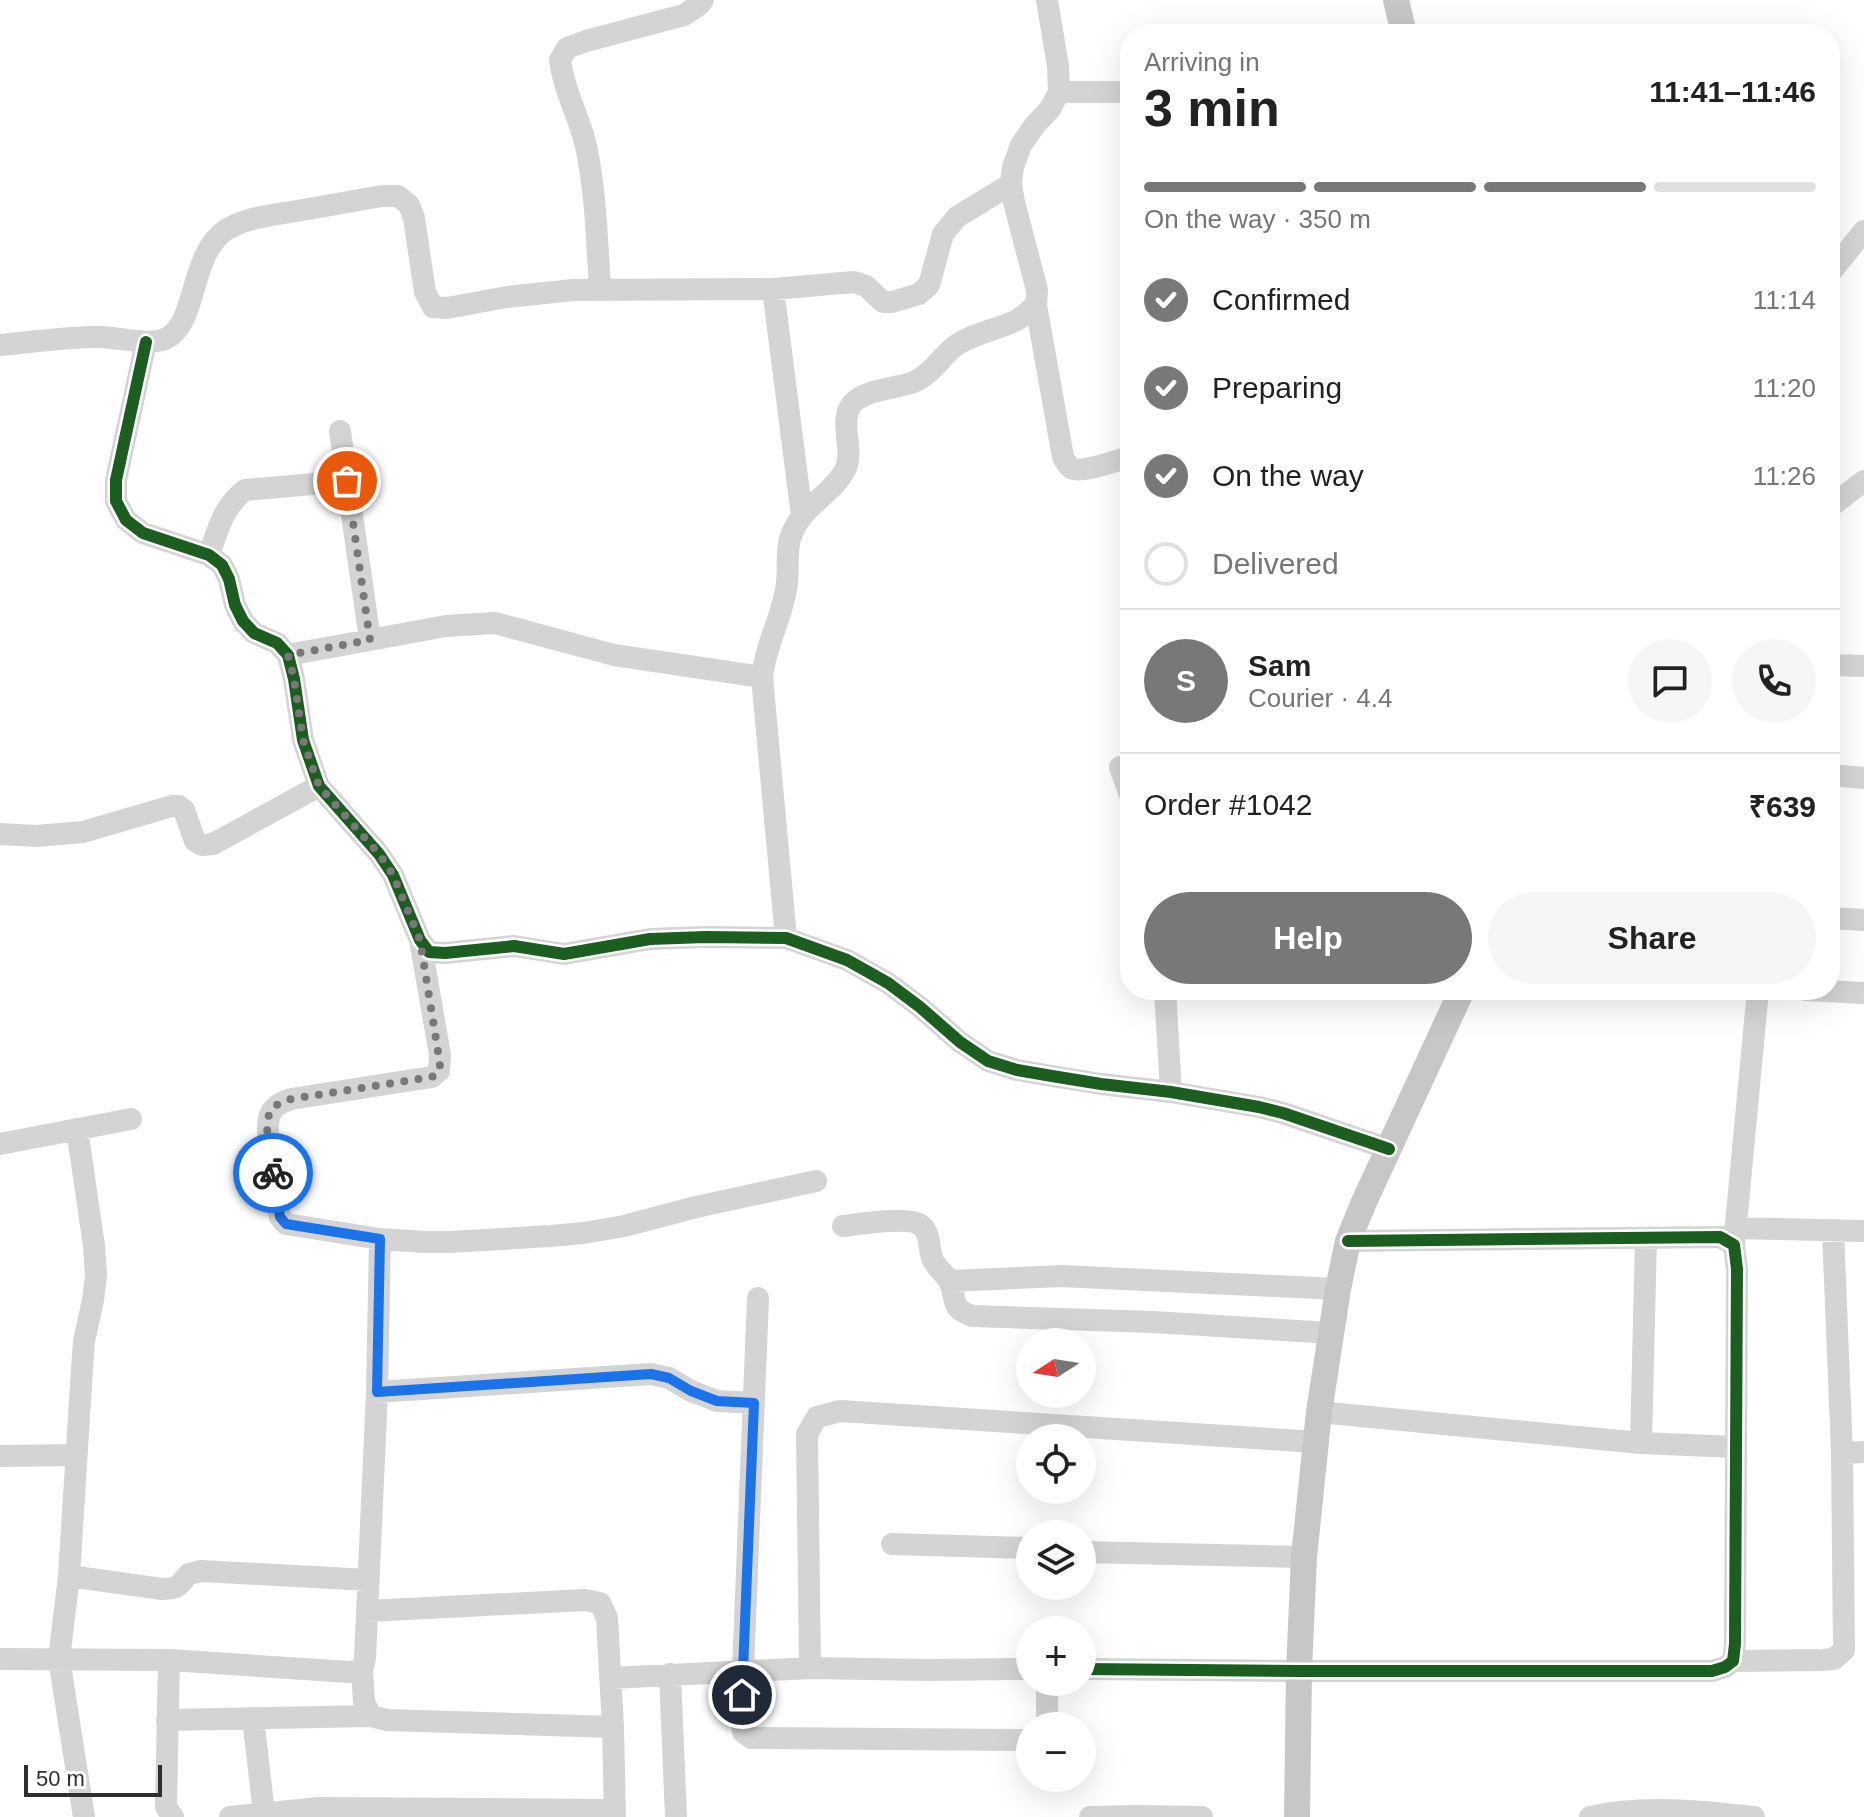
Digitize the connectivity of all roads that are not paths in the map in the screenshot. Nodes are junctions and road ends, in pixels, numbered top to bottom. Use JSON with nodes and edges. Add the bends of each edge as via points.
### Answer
{"nodes":[{"id":1,"x":703,"y":0,"type":"edge"},
{"id":2,"x":1047,"y":0,"type":"edge"},
{"id":3,"x":1396,"y":0,"type":"edge"},
{"id":4,"x":1402,"y":24,"type":"edge"},
{"id":5,"x":1059,"y":92,"type":"junction"},
{"id":6,"x":1120,"y":92,"type":"edge"},
{"id":7,"x":1011,"y":184,"type":"junction"},
{"id":8,"x":1864,"y":231,"type":"edge"},
{"id":9,"x":1840,"y":261,"type":"edge"},
{"id":10,"x":600,"y":289,"type":"junction"},
{"id":11,"x":773,"y":289,"type":"junction"},
{"id":12,"x":1036,"y":305,"type":"junction"},
{"id":13,"x":146,"y":342,"type":"junction"},
{"id":14,"x":0,"y":345,"type":"edge"},
{"id":15,"x":340,"y":431,"type":"dead end"},
{"id":16,"x":1120,"y":460,"type":"edge"},
{"id":17,"x":347,"y":481,"type":"junction"},
{"id":18,"x":1864,"y":481,"type":"edge"},
{"id":19,"x":1840,"y":499,"type":"edge"},
{"id":20,"x":802,"y":516,"type":"junction"},
{"id":21,"x":209,"y":555,"type":"junction"},
{"id":22,"x":370,"y":640,"type":"junction"},
{"id":23,"x":288,"y":655,"type":"junction"},
{"id":24,"x":1840,"y":665,"type":"edge"},
{"id":25,"x":1864,"y":666,"type":"edge"},
{"id":26,"x":762,"y":677,"type":"junction"},
{"id":27,"x":1840,"y":776,"type":"edge"},
{"id":28,"x":1864,"y":778,"type":"edge"},
{"id":29,"x":319,"y":786,"type":"junction"},
{"id":30,"x":0,"y":834,"type":"edge"},
{"id":31,"x":1840,"y":919,"type":"edge"},
{"id":32,"x":1864,"y":920,"type":"edge"},
{"id":33,"x":786,"y":938,"type":"junction"},
{"id":34,"x":420,"y":940,"type":"junction"},
{"id":35,"x":1840,"y":992,"type":"edge"},
{"id":36,"x":1864,"y":993,"type":"edge"},
{"id":37,"x":1166,"y":1000,"type":"edge"},
{"id":38,"x":1457,"y":1000,"type":"edge"},
{"id":39,"x":1757,"y":1000,"type":"edge"},
{"id":40,"x":1171,"y":1092,"type":"junction"},
{"id":41,"x":131,"y":1119,"type":"dead end"},
{"id":42,"x":77,"y":1129,"type":"junction"},
{"id":43,"x":0,"y":1144,"type":"edge"},
{"id":44,"x":1389,"y":1149,"type":"junction"},
{"id":45,"x":816,"y":1181,"type":"dead end"},
{"id":46,"x":843,"y":1226,"type":"dead end"},
{"id":47,"x":1833,"y":1231,"type":"junction"},
{"id":48,"x":1864,"y":1231,"type":"edge"},
{"id":49,"x":1735,"y":1236,"type":"junction"},
{"id":50,"x":1646,"y":1238,"type":"junction"},
{"id":51,"x":380,"y":1239,"type":"junction"},
{"id":52,"x":1348,"y":1241,"type":"junction"},
{"id":53,"x":950,"y":1281,"type":"junction"},
{"id":54,"x":1338,"y":1289,"type":"junction"},
{"id":55,"x":758,"y":1298,"type":"dead end"},
{"id":56,"x":1331,"y":1333,"type":"junction"},
{"id":57,"x":377,"y":1392,"type":"junction"},
{"id":58,"x":754,"y":1403,"type":"junction"},
{"id":59,"x":1319,"y":1412,"type":"junction"},
{"id":60,"x":1316,"y":1442,"type":"junction"},
{"id":61,"x":1641,"y":1443,"type":"junction"},
{"id":62,"x":1735,"y":1447,"type":"junction"},
{"id":63,"x":1853,"y":1453,"type":"edge"},
{"id":64,"x":76,"y":1455,"type":"junction"},
{"id":65,"x":0,"y":1456,"type":"edge"},
{"id":66,"x":892,"y":1544,"type":"dead end"},
{"id":67,"x":1016,"y":1548,"type":"edge"},
{"id":68,"x":1096,"y":1552,"type":"edge"},
{"id":69,"x":1304,"y":1557,"type":"junction"},
{"id":70,"x":69,"y":1576,"type":"junction"},
{"id":71,"x":368,"y":1580,"type":"junction"},
{"id":72,"x":368,"y":1611,"type":"junction"},
{"id":73,"x":1864,"y":1658,"type":"edge"},
{"id":74,"x":0,"y":1659,"type":"edge"},
{"id":75,"x":59,"y":1659,"type":"junction"},
{"id":76,"x":1834,"y":1659,"type":"junction"},
{"id":77,"x":169,"y":1660,"type":"junction"},
{"id":78,"x":1733,"y":1661,"type":"junction"},
{"id":79,"x":810,"y":1668,"type":"junction"},
{"id":80,"x":1016,"y":1669,"type":"edge"},
{"id":81,"x":1096,"y":1669,"type":"edge"},
{"id":82,"x":743,"y":1670,"type":"junction"},
{"id":83,"x":362,"y":1671,"type":"junction"},
{"id":84,"x":1299,"y":1671,"type":"junction"},
{"id":85,"x":670,"y":1674,"type":"junction"},
{"id":86,"x":611,"y":1678,"type":"junction"},
{"id":87,"x":371,"y":1716,"type":"junction"},
{"id":88,"x":253,"y":1718,"type":"junction"},
{"id":89,"x":167,"y":1720,"type":"junction"},
{"id":90,"x":613,"y":1727,"type":"junction"},
{"id":91,"x":1016,"y":1740,"type":"edge"},
{"id":92,"x":264,"y":1813,"type":"junction"},
{"id":93,"x":615,"y":1813,"type":"edge"},
{"id":94,"x":84,"y":1817,"type":"edge"},
{"id":95,"x":173,"y":1817,"type":"edge"},
{"id":96,"x":230,"y":1817,"type":"edge"},
{"id":97,"x":676,"y":1817,"type":"edge"},
{"id":98,"x":1090,"y":1817,"type":"edge"},
{"id":99,"x":1202,"y":1817,"type":"edge"},
{"id":100,"x":1297,"y":1817,"type":"edge"},
{"id":101,"x":1590,"y":1817,"type":"edge"},
{"id":102,"x":1754,"y":1817,"type":"edge"}],
"edges":[{"from":1,"to":10,"type":"street","via":[[684,15],[567,48],[560,60],[562,82],[586,147]]},
{"from":2,"to":5,"type":"street"},
{"from":3,"to":4,"type":"main road"},
{"from":5,"to":6,"type":"street"},
{"from":5,"to":7,"type":"street","via":[[1021,145]]},
{"from":7,"to":11,"type":"street","via":[[957,217],[943,234],[929,285],[919,294],[883,302],[854,282]]},
{"from":7,"to":12,"type":"street","via":[[1037,290]]},
{"from":8,"to":9,"type":"street"},
{"from":10,"to":11,"type":"street"},
{"from":10,"to":13,"type":"street","via":[[433,307],[425,292],[409,205],[398,196],[382,196],[250,219],[225,230],[203,257],[181,326],[166,338]]},
{"from":11,"to":20,"type":"street"},
{"from":12,"to":16,"type":"street","via":[[1063,457],[1074,470]]},
{"from":12,"to":20,"type":"street","via":[[1018,319],[954,347],[915,381],[866,394],[853,403],[847,414],[847,467]]},
{"from":13,"to":14,"type":"street","via":[[99,337]]},
{"from":13,"to":21,"type":"street","via":[[116,501],[126,520],[143,533]]},
{"from":15,"to":17,"type":"street"},
{"from":17,"to":21,"type":"street","via":[[245,490],[224,512]]},
{"from":17,"to":22,"type":"street"},
{"from":18,"to":19,"type":"street"},
{"from":20,"to":26,"type":"street","via":[[788,549],[782,609],[767,645]]},
{"from":21,"to":23,"type":"street","via":[[222,565],[243,621]]},
{"from":22,"to":23,"type":"street"},
{"from":22,"to":26,"type":"street","via":[[495,623],[614,655]]},
{"from":23,"to":29,"type":"street","via":[[303,740]]},
{"from":24,"to":25,"type":"street"},
{"from":26,"to":33,"type":"street"},
{"from":27,"to":28,"type":"street"},
{"from":29,"to":30,"type":"street","via":[[213,844],[195,841],[179,806],[83,832]]},
{"from":29,"to":34,"type":"street","via":[[393,875]]},
{"from":31,"to":32,"type":"street"},
{"from":33,"to":34,"type":"street","via":[[650,939],[564,954],[514,946],[429,952]]},
{"from":33,"to":40,"type":"street","via":[[847,960],[888,983],[988,1061],[1052,1076]]},
{"from":34,"to":51,"type":"street","via":[[439,1071],[432,1077],[291,1099],[271,1109],[267,1120],[280,1217],[286,1224]]},
{"from":35,"to":36,"type":"street"},
{"from":37,"to":40,"type":"street"},
{"from":38,"to":44,"type":"main road"},
{"from":39,"to":49,"type":"street"},
{"from":40,"to":44,"type":"street","via":[[1283,1113]]},
{"from":41,"to":42,"type":"street"},
{"from":42,"to":43,"type":"street"},
{"from":42,"to":64,"type":"street","via":[[96,1275],[84,1341]]},
{"from":44,"to":52,"type":"main road"},
{"from":45,"to":51,"type":"street","via":[[584,1233],[450,1242]]},
{"from":46,"to":53,"type":"street","via":[[909,1221],[922,1225],[931,1256]]},
{"from":47,"to":48,"type":"street"},
{"from":47,"to":49,"type":"street"},
{"from":47,"to":63,"type":"street"},
{"from":49,"to":50,"type":"street"},
{"from":49,"to":62,"type":"street"},
{"from":50,"to":52,"type":"street"},
{"from":50,"to":61,"type":"street"},
{"from":51,"to":57,"type":"street"},
{"from":52,"to":54,"type":"main road"},
{"from":53,"to":54,"type":"street","via":[[1061,1276]]},
{"from":53,"to":56,"type":"street","via":[[961,1313],[973,1316]]},
{"from":54,"to":56,"type":"main road"},
{"from":55,"to":58,"type":"street"},
{"from":56,"to":59,"type":"main road"},
{"from":57,"to":58,"type":"street","via":[[651,1374],[717,1401]]},
{"from":57,"to":71,"type":"street"},
{"from":58,"to":82,"type":"street"},
{"from":59,"to":60,"type":"main road"},
{"from":59,"to":61,"type":"street"},
{"from":60,"to":69,"type":"main road"},
{"from":60,"to":79,"type":"street","via":[[840,1411],[817,1417],[807,1434]]},
{"from":61,"to":62,"type":"street"},
{"from":62,"to":78,"type":"street"},
{"from":63,"to":76,"type":"street","via":[[1844,1650]]},
{"from":64,"to":65,"type":"street"},
{"from":64,"to":70,"type":"street"},
{"from":66,"to":67,"type":"street"},
{"from":68,"to":69,"type":"street"},
{"from":69,"to":84,"type":"main road"},
{"from":70,"to":71,"type":"street","via":[[162,1589],[179,1587],[189,1574],[201,1571]]},
{"from":70,"to":75,"type":"street"},
{"from":71,"to":72,"type":"street"},
{"from":72,"to":83,"type":"street"},
{"from":72,"to":86,"type":"street","via":[[600,1603],[607,1618]]},
{"from":73,"to":76,"type":"street"},
{"from":74,"to":75,"type":"street"},
{"from":75,"to":77,"type":"street"},
{"from":75,"to":94,"type":"street"},
{"from":76,"to":78,"type":"street"},
{"from":77,"to":83,"type":"street"},
{"from":77,"to":89,"type":"street"},
{"from":78,"to":84,"type":"street","via":[[1712,1671]]},
{"from":79,"to":80,"type":"street"},
{"from":79,"to":82,"type":"street"},
{"from":81,"to":84,"type":"street"},
{"from":82,"to":85,"type":"street"},
{"from":82,"to":91,"type":"street","via":[[741,1720],[743,1732],[751,1738]]},
{"from":83,"to":87,"type":"street","via":[[364,1702]]},
{"from":84,"to":100,"type":"main road"},
{"from":85,"to":86,"type":"street"},
{"from":85,"to":97,"type":"street"},
{"from":86,"to":90,"type":"street"},
{"from":87,"to":88,"type":"street"},
{"from":87,"to":90,"type":"street"},
{"from":88,"to":89,"type":"street"},
{"from":88,"to":92,"type":"street"},
{"from":89,"to":95,"type":"street","via":[[166,1807]]},
{"from":90,"to":93,"type":"street"},
{"from":92,"to":93,"type":"street","via":[[319,1808]]},
{"from":92,"to":96,"type":"street"},
{"from":98,"to":99,"type":"street"},
{"from":101,"to":102,"type":"street","via":[[1644,1811]]}]}
